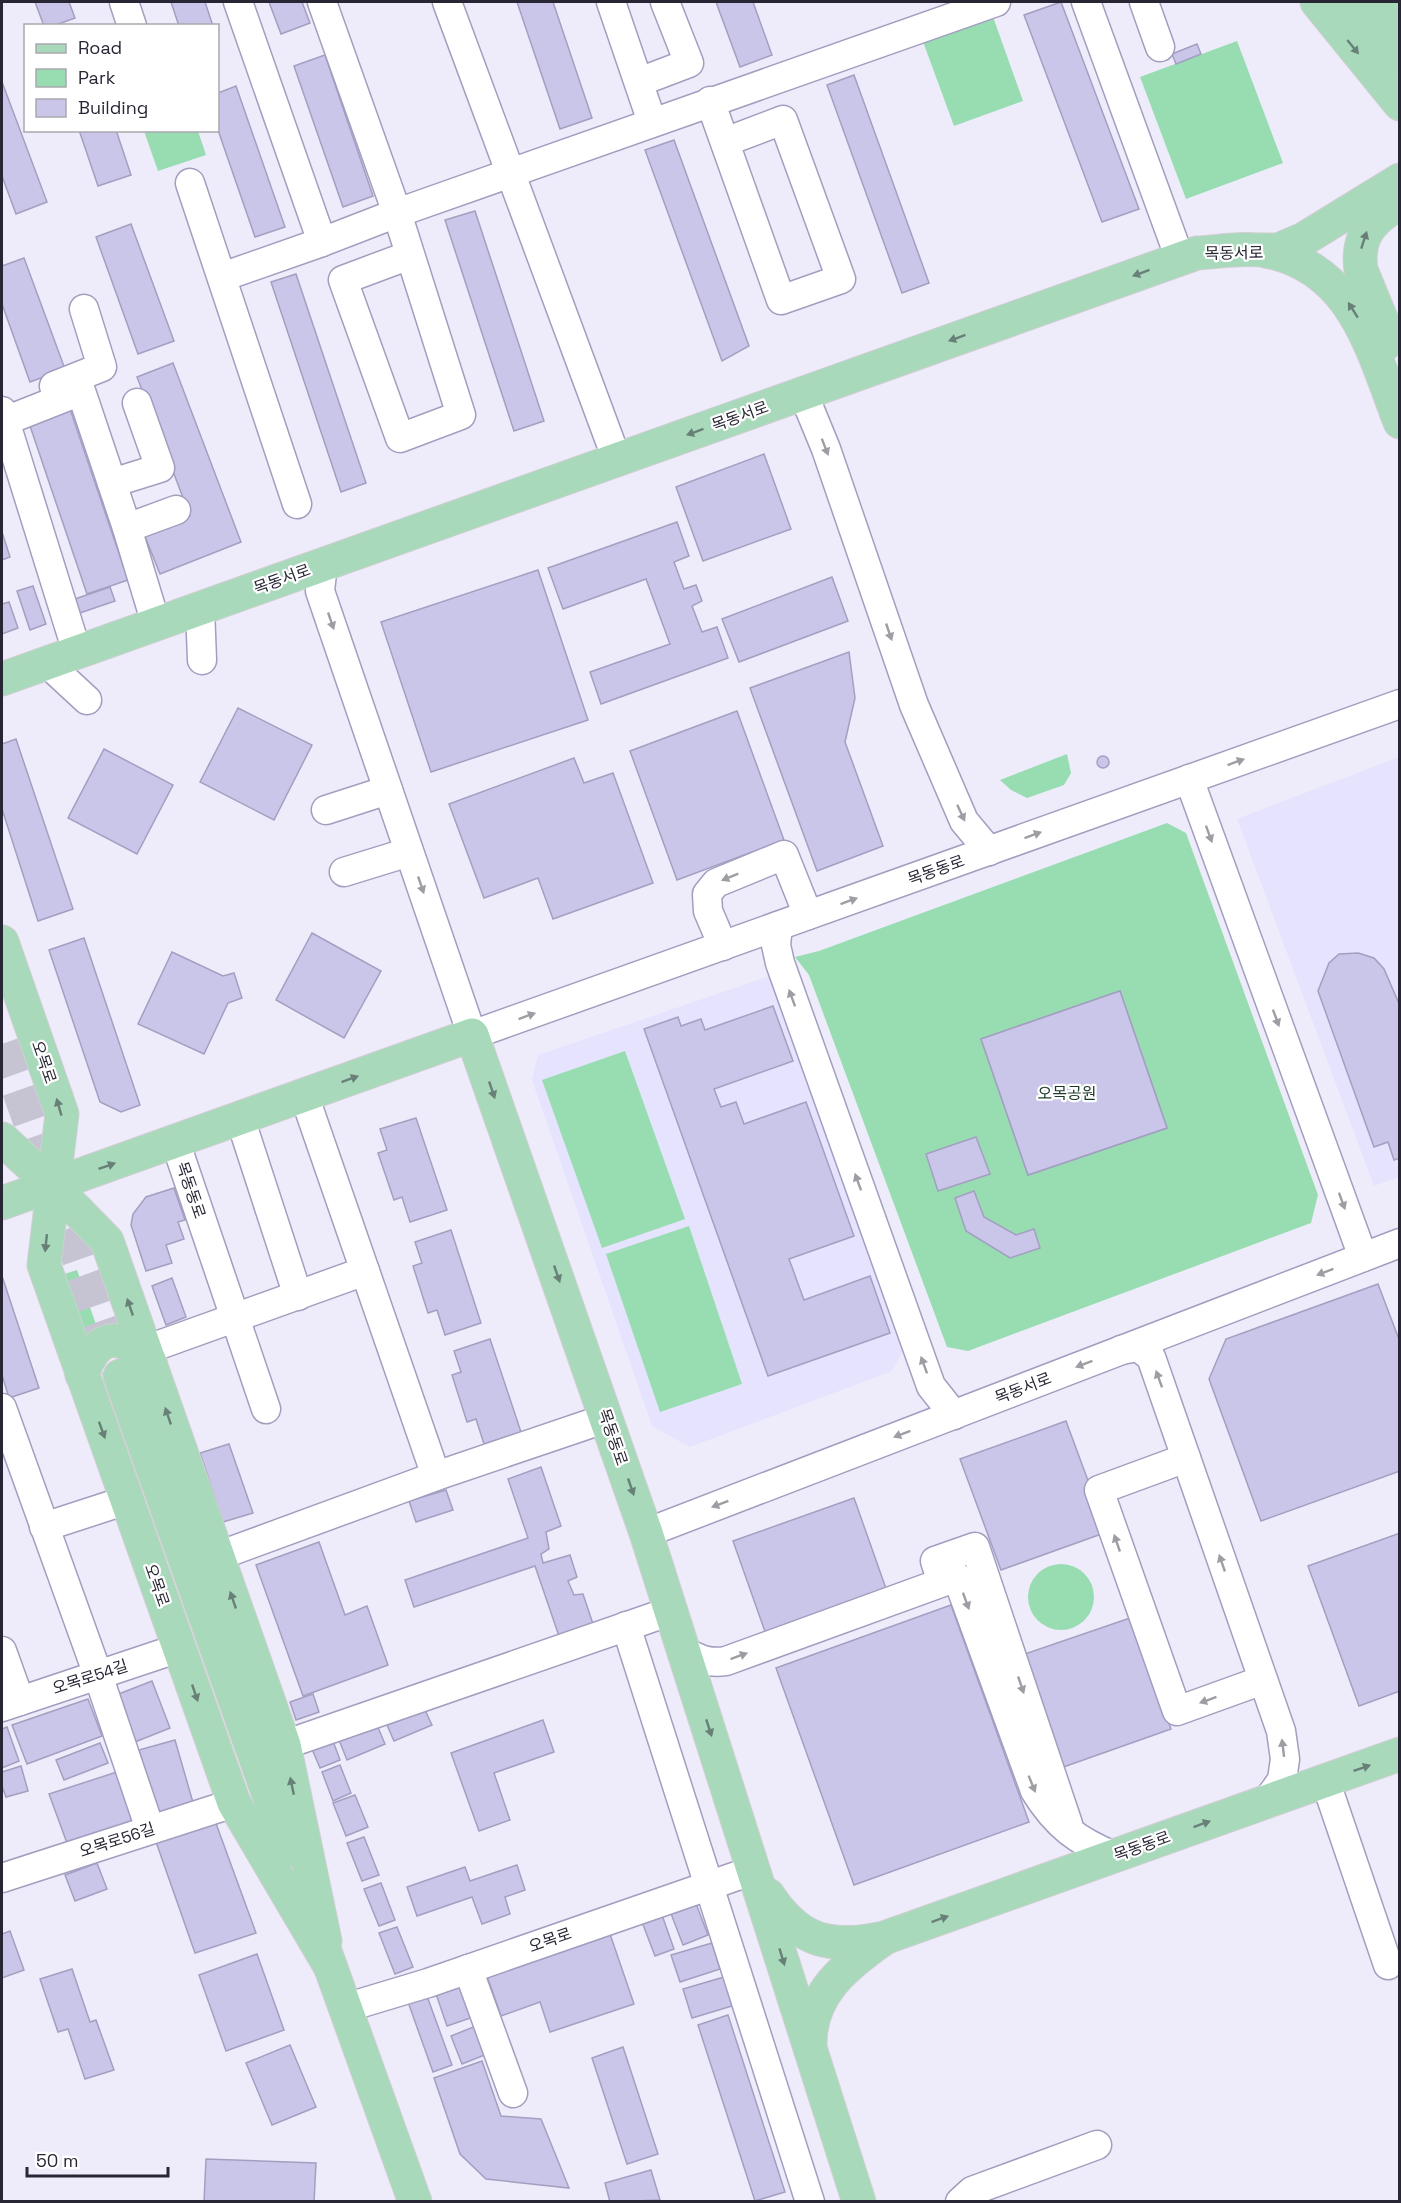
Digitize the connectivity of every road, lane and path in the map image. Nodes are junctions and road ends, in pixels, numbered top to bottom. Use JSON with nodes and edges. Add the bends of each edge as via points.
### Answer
{"nodes":[{"id":1,"x":124,"y":2,"type":"edge"},
{"id":2,"x":238,"y":2,"type":"edge"},
{"id":3,"x":322,"y":2,"type":"edge"},
{"id":4,"x":447,"y":2,"type":"edge"},
{"id":5,"x":611,"y":2,"type":"edge"},
{"id":6,"x":665,"y":2,"type":"edge"},
{"id":7,"x":996,"y":2,"type":"edge"},
{"id":8,"x":1086,"y":2,"type":"edge"},
{"id":9,"x":1144,"y":2,"type":"edge"},
{"id":10,"x":1317,"y":2,"type":"edge"},
{"id":11,"x":1355,"y":2,"type":"edge"},
{"id":12,"x":1389,"y":2,"type":"edge"},
{"id":13,"x":1400,"y":15,"type":"edge"},
{"id":14,"x":131,"y":24,"type":"edge"},
{"id":15,"x":1160,"y":47,"type":"dead end"},
{"id":16,"x":1400,"y":57,"type":"edge"},
{"id":17,"x":639,"y":82,"type":"junction"},
{"id":18,"x":710,"y":101,"type":"junction"},
{"id":19,"x":1400,"y":104,"type":"edge"},
{"id":20,"x":652,"y":122,"type":"junction"},
{"id":21,"x":725,"y":142,"type":"junction"},
{"id":22,"x":510,"y":173,"type":"junction"},
{"id":23,"x":1400,"y":180,"type":"edge"},
{"id":24,"x":190,"y":183,"type":"dead end"},
{"id":25,"x":1400,"y":203,"type":"edge"},
{"id":26,"x":397,"y":213,"type":"junction"},
{"id":27,"x":322,"y":242,"type":"junction"},
{"id":28,"x":1264,"y":250,"type":"junction"},
{"id":29,"x":410,"y":255,"type":"junction"},
{"id":30,"x":1180,"y":259,"type":"junction"},
{"id":31,"x":222,"y":277,"type":"junction"},
{"id":32,"x":84,"y":309,"type":"dead end"},
{"id":33,"x":1383,"y":377,"type":"junction"},
{"id":34,"x":803,"y":393,"type":"junction"},
{"id":35,"x":137,"y":403,"type":"dead end"},
{"id":36,"x":3,"y":413,"type":"edge"},
{"id":37,"x":1400,"y":422,"type":"edge"},
{"id":38,"x":617,"y":460,"type":"junction"},
{"id":39,"x":112,"y":483,"type":"junction"},
{"id":40,"x":297,"y":504,"type":"dead end"},
{"id":41,"x":176,"y":510,"type":"dead end"},
{"id":42,"x":127,"y":528,"type":"junction"},
{"id":43,"x":323,"y":564,"type":"junction"},
{"id":44,"x":200,"y":608,"type":"junction"},
{"id":45,"x":156,"y":624,"type":"junction"},
{"id":46,"x":77,"y":652,"type":"junction"},
{"id":47,"x":202,"y":660,"type":"dead end"},
{"id":48,"x":47,"y":663,"type":"junction"},
{"id":49,"x":2,"y":679,"type":"edge"},
{"id":50,"x":87,"y":700,"type":"dead end"},
{"id":51,"x":1400,"y":704,"type":"edge"},
{"id":52,"x":1189,"y":779,"type":"junction"},
{"id":53,"x":388,"y":790,"type":"junction"},
{"id":54,"x":326,"y":810,"type":"dead end"},
{"id":55,"x":989,"y":851,"type":"junction"},
{"id":56,"x":409,"y":852,"type":"junction"},
{"id":57,"x":344,"y":872,"type":"dead end"},
{"id":58,"x":808,"y":915,"type":"junction"},
{"id":59,"x":778,"y":926,"type":"junction"},
{"id":60,"x":2,"y":942,"type":"edge"},
{"id":61,"x":723,"y":946,"type":"junction"},
{"id":62,"x":472,"y":1035,"type":"junction"},
{"id":63,"x":304,"y":1095,"type":"junction"},
{"id":64,"x":240,"y":1118,"type":"junction"},
{"id":65,"x":2,"y":1139,"type":"edge"},
{"id":66,"x":175,"y":1142,"type":"junction"},
{"id":67,"x":52,"y":1185,"type":"junction"},
{"id":68,"x":2,"y":1203,"type":"edge"},
{"id":69,"x":1400,"y":1243,"type":"edge"},
{"id":70,"x":1363,"y":1257,"type":"junction"},
{"id":71,"x":365,"y":1271,"type":"junction"},
{"id":72,"x":298,"y":1296,"type":"junction"},
{"id":73,"x":235,"y":1319,"type":"junction"},
{"id":74,"x":1121,"y":1350,"type":"junction"},
{"id":75,"x":147,"y":1356,"type":"junction"},
{"id":76,"x":82,"y":1375,"type":"junction"},
{"id":77,"x":120,"y":1376,"type":"tunnel mouth"},
{"id":78,"x":266,"y":1409,"type":"dead end"},
{"id":79,"x":3,"y":1415,"type":"edge"},
{"id":80,"x":954,"y":1415,"type":"junction"},
{"id":81,"x":607,"y":1418,"type":"junction"},
{"id":82,"x":1186,"y":1458,"type":"junction"},
{"id":83,"x":436,"y":1476,"type":"junction"},
{"id":84,"x":127,"y":1500,"type":"junction"},
{"id":85,"x":44,"y":1527,"type":"junction"},
{"id":86,"x":646,"y":1533,"type":"junction"},
{"id":87,"x":218,"y":1556,"type":"junction"},
{"id":88,"x":671,"y":1611,"type":"junction"},
{"id":89,"x":627,"y":1626,"type":"junction"},
{"id":90,"x":179,"y":1648,"type":"junction"},
{"id":91,"x":2,"y":1651,"type":"edge"},
{"id":92,"x":684,"y":1651,"type":"junction"},
{"id":93,"x":98,"y":1675,"type":"junction"},
{"id":94,"x":1263,"y":1680,"type":"junction"},
{"id":95,"x":11,"y":1704,"type":"edge"},
{"id":96,"x":284,"y":1745,"type":"junction"},
{"id":97,"x":1400,"y":1754,"type":"edge"},
{"id":98,"x":1325,"y":1780,"type":"junction"},
{"id":99,"x":1267,"y":1801,"type":"junction"},
{"id":100,"x":234,"y":1803,"type":"junction"},
{"id":101,"x":150,"y":1829,"type":"junction"},
{"id":102,"x":750,"y":1856,"type":"junction"},
{"id":103,"x":1114,"y":1856,"type":"junction"},
{"id":104,"x":2,"y":1878,"type":"edge"},
{"id":105,"x":710,"y":1885,"type":"junction"},
{"id":106,"x":884,"y":1938,"type":"junction"},
{"id":107,"x":1388,"y":1965,"type":"dead end"},
{"id":108,"x":330,"y":1966,"type":"junction"},
{"id":109,"x":468,"y":1969,"type":"junction"},
{"id":110,"x":345,"y":2008,"type":"junction"},
{"id":111,"x":810,"y":2047,"type":"junction"},
{"id":112,"x":513,"y":2093,"type":"dead end"},
{"id":113,"x":1097,"y":2145,"type":"dead end"},
{"id":114,"x":415,"y":2202,"type":"edge"},
{"id":115,"x":810,"y":2202,"type":"edge"},
{"id":116,"x":859,"y":2202,"type":"edge"},
{"id":117,"x":960,"y":2202,"type":"edge"}],
"edges":[{"from":1,"to":14,"type":"street"},
{"from":2,"to":27,"type":"street"},
{"from":3,"to":26,"type":"street"},
{"from":4,"to":22,"type":"street"},
{"from":5,"to":17,"type":"street"},
{"from":6,"to":17,"type":"street","via":[[689,63]]},
{"from":7,"to":18,"type":"street"},
{"from":8,"to":30,"type":"street"},
{"from":9,"to":15,"type":"street"},
{"from":10,"to":19,"type":"main road","one_way":true},
{"from":11,"to":16,"type":"main road"},
{"from":12,"to":13,"type":"main road"},
{"from":17,"to":20,"type":"street"},
{"from":18,"to":20,"type":"street"},
{"from":18,"to":21,"type":"street"},
{"from":20,"to":22,"type":"street"},
{"from":21,"to":21,"type":"street","via":[[781,300],[841,279],[783,120]]},
{"from":22,"to":26,"type":"street"},
{"from":22,"to":38,"type":"street"},
{"from":23,"to":28,"type":"main road","via":[[1304,239],[1278,250]]},
{"from":24,"to":31,"type":"street"},
{"from":33,"to":25,"type":"main road","one_way":true,"via":[[1384,326],[1360,260],[1371,223]]},
{"from":26,"to":27,"type":"street"},
{"from":26,"to":29,"type":"street"},
{"from":27,"to":31,"type":"street"},
{"from":28,"to":30,"type":"main road","name":"목동서로","via":[[1197,253]]},
{"from":33,"to":28,"type":"main road","name":"목동서로","one_way":true,"via":[[1367,336],[1346,299],[1301,261]]},
{"from":29,"to":29,"type":"street","via":[[461,415],[400,438],[343,280]]},
{"from":30,"to":34,"type":"main road","name":"목동서로","one_way":true},
{"from":31,"to":40,"type":"street"},
{"from":32,"to":36,"type":"street","via":[[102,367]]},
{"from":33,"to":37,"type":"main road","name":"목동서로"},
{"from":34,"to":38,"type":"main road","name":"목동서로","one_way":true},
{"from":34,"to":55,"type":"street","one_way":true,"via":[[914,705],[964,821]]},
{"from":35,"to":39,"type":"street","via":[[160,468]]},
{"from":36,"to":39,"type":"street","via":[[81,391]]},
{"from":36,"to":46,"type":"street"},
{"from":38,"to":43,"type":"main road","name":"목동서로"},
{"from":39,"to":42,"type":"street"},
{"from":41,"to":42,"type":"street"},
{"from":42,"to":45,"type":"street"},
{"from":43,"to":44,"type":"main road","name":"목동서로"},
{"from":43,"to":53,"type":"street","one_way":true,"via":[[320,591]]},
{"from":44,"to":45,"type":"main road","name":"목동서로"},
{"from":44,"to":47,"type":"street"},
{"from":45,"to":46,"type":"main road","name":"목동서로"},
{"from":46,"to":48,"type":"main road","name":"목동서로"},
{"from":48,"to":49,"type":"main road","name":"목동서로"},
{"from":48,"to":50,"type":"street"},
{"from":52,"to":51,"type":"street","name":"목동동로","one_way":true},
{"from":55,"to":52,"type":"street","name":"목동동로","one_way":true},
{"from":52,"to":70,"type":"street","one_way":true},
{"from":53,"to":54,"type":"street"},
{"from":53,"to":56,"type":"street"},
{"from":58,"to":55,"type":"street","name":"목동동로","one_way":true},
{"from":56,"to":57,"type":"street"},
{"from":56,"to":62,"type":"street","one_way":true},
{"from":58,"to":59,"type":"street","name":"목동동로"},
{"from":58,"to":61,"type":"street","one_way":true,"via":[[784,855],[716,883],[707,894],[708,911]]},
{"from":59,"to":61,"type":"street","name":"목동동로"},
{"from":80,"to":59,"type":"street","one_way":true,"via":[[931,1386],[780,963],[776,945]]},
{"from":67,"to":60,"type":"main road","name":"오목로","one_way":true,"via":[[62,1114]]},
{"from":62,"to":61,"type":"street","name":"목동동로","one_way":true},
{"from":63,"to":62,"type":"main road","name":"목동동로","one_way":true},
{"from":62,"to":81,"type":"main road","name":"목동동로","one_way":true},
{"from":63,"to":64,"type":"main road","name":"목동동로"},
{"from":63,"to":71,"type":"street"},
{"from":64,"to":66,"type":"main road","name":"목동동로"},
{"from":64,"to":72,"type":"street"},
{"from":65,"to":67,"type":"main road","name":"오목로"},
{"from":67,"to":66,"type":"main road","name":"목동동로","one_way":true},
{"from":66,"to":73,"type":"street","name":"목동동로"},
{"from":67,"to":68,"type":"main road","name":"목동동로"},
{"from":75,"to":67,"type":"main road","name":"오목로","one_way":true,"via":[[107,1241]]},
{"from":67,"to":76,"type":"main road","name":"오목로","one_way":true,"via":[[44,1265]]},
{"from":69,"to":70,"type":"street","name":"목동서로"},
{"from":70,"to":74,"type":"street","name":"목동서로","one_way":true},
{"from":71,"to":72,"type":"street"},
{"from":71,"to":83,"type":"street"},
{"from":72,"to":73,"type":"street"},
{"from":73,"to":75,"type":"street"},
{"from":73,"to":78,"type":"street","name":"목동동로"},
{"from":74,"to":80,"type":"street","name":"목동서로","one_way":true},
{"from":82,"to":74,"type":"street","one_way":true,"via":[[1150,1358],[1138,1347]]},
{"from":75,"to":76,"type":"main road","via":[[124,1341],[114,1340],[98,1346],[88,1357]]},
{"from":87,"to":75,"type":"main road","name":"오목로","one_way":true},
{"from":76,"to":84,"type":"main road","name":"오목로","one_way":true},
{"from":77,"to":108,"type":"main road","name":"오목로"},
{"from":79,"to":85,"type":"street"},
{"from":80,"to":86,"type":"street","name":"목동서로","one_way":true},
{"from":81,"to":83,"type":"street"},
{"from":81,"to":86,"type":"main road","name":"목동동로","one_way":true},
{"from":94,"to":82,"type":"street","one_way":true},
{"from":94,"to":82,"type":"street","one_way":true,"via":[[1177,1711],[1102,1500],[1099,1490]]},
{"from":83,"to":87,"type":"street"},
{"from":84,"to":85,"type":"street"},
{"from":84,"to":90,"type":"main road","name":"오목로"},
{"from":85,"to":93,"type":"street"},
{"from":86,"to":88,"type":"main road","name":"목동동로"},
{"from":96,"to":87,"type":"main road","name":"오목로","one_way":true},
{"from":88,"to":89,"type":"street"},
{"from":88,"to":92,"type":"main road","name":"목동동로"},
{"from":89,"to":96,"type":"street"},
{"from":89,"to":105,"type":"street"},
{"from":90,"to":93,"type":"street","name":"오목로54길"},
{"from":90,"to":100,"type":"main road","name":"오목로","one_way":true},
{"from":91,"to":95,"type":"street"},
{"from":92,"to":102,"type":"main road","name":"목동동로","one_way":true},
{"from":92,"to":103,"type":"street","one_way":true,"via":[[706,1662],[726,1661],[957,1577],[1035,1791],[1049,1814],[1072,1835]]},
{"from":93,"to":95,"type":"street","name":"오목로54길"},
{"from":93,"to":101,"type":"street"},
{"from":99,"to":94,"type":"street","one_way":true,"via":[[1282,1780],[1285,1759],[1281,1731]]},
{"from":108,"to":96,"type":"main road","name":"오목로","one_way":true},
{"from":98,"to":97,"type":"main road","name":"목동동로","one_way":true},
{"from":98,"to":99,"type":"main road","name":"목동동로"},
{"from":98,"to":107,"type":"street"},
{"from":103,"to":99,"type":"main road","name":"목동동로","one_way":true},
{"from":100,"to":101,"type":"street","name":"오목로56길"},
{"from":100,"to":108,"type":"main road","name":"오목로"},
{"from":101,"to":104,"type":"street","name":"오목로56길"},
{"from":102,"to":105,"type":"street","name":"오목로"},
{"from":102,"to":106,"type":"main road","name":"목동동로","via":[[769,1897],[800,1931],[835,1944]]},
{"from":102,"to":111,"type":"main road","name":"목동동로","one_way":true},
{"from":106,"to":103,"type":"main road","name":"목동동로","one_way":true},
{"from":105,"to":109,"type":"street","name":"오목로"},
{"from":105,"to":115,"type":"street"},
{"from":106,"to":111,"type":"main road","name":"목동동로","via":[[830,1984],[810,2027]]},
{"from":108,"to":110,"type":"main road","name":"오목로"},
{"from":109,"to":110,"type":"street","name":"오목로"},
{"from":109,"to":112,"type":"street"},
{"from":110,"to":114,"type":"main road","name":"오목로"},
{"from":111,"to":116,"type":"main road","name":"목동동로"},
{"from":113,"to":117,"type":"street","via":[[972,2191]]}]}
